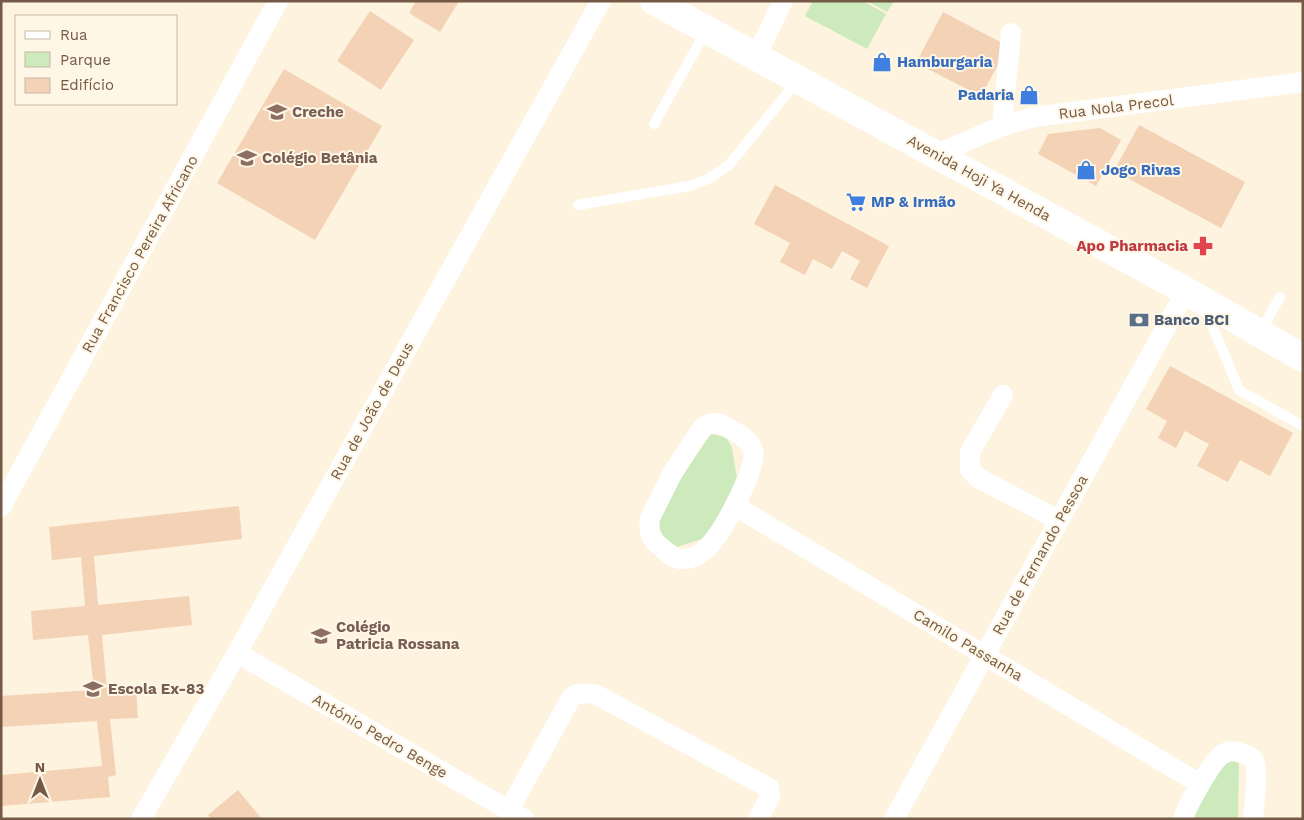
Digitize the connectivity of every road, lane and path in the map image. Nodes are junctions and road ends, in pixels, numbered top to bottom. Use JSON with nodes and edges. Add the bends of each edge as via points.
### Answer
{"nodes":[{"id":1,"x":278,"y":1,"type":"edge"},
{"id":2,"x":601,"y":1,"type":"edge"},
{"id":3,"x":654,"y":1,"type":"edge"},
{"id":4,"x":783,"y":1,"type":"edge"},
{"id":5,"x":707,"y":30,"type":"junction"},
{"id":6,"x":1012,"y":34,"type":"dead end"},
{"id":7,"x":756,"y":57,"type":"junction"},
{"id":8,"x":798,"y":79,"type":"junction"},
{"id":9,"x":1303,"y":82,"type":"edge"},
{"id":10,"x":654,"y":124,"type":"dead end"},
{"id":11,"x":1002,"y":126,"type":"junction"},
{"id":12,"x":935,"y":155,"type":"junction"},
{"id":13,"x":578,"y":205,"type":"dead end"},
{"id":14,"x":1194,"y":296,"type":"junction"},
{"id":15,"x":1280,"y":297,"type":"dead end"},
{"id":16,"x":1259,"y":333,"type":"junction"},
{"id":17,"x":1303,"y":358,"type":"edge"},
{"id":18,"x":1003,"y":395,"type":"dead end"},
{"id":19,"x":1303,"y":426,"type":"edge"},
{"id":20,"x":735,"y":506,"type":"junction"},
{"id":21,"x":1,"y":508,"type":"edge"},
{"id":22,"x":1059,"y":520,"type":"junction"},
{"id":23,"x":237,"y":653,"type":"junction"},
{"id":24,"x":984,"y":655,"type":"junction"},
{"id":25,"x":1200,"y":784,"type":"junction"},
{"id":26,"x":516,"y":814,"type":"edge"},
{"id":27,"x":141,"y":819,"type":"edge"},
{"id":28,"x":758,"y":819,"type":"edge"},
{"id":29,"x":894,"y":819,"type":"edge"},
{"id":30,"x":1183,"y":819,"type":"edge"},
{"id":31,"x":1253,"y":819,"type":"edge"}],
"edges":[{"from":1,"to":21,"type":"street","name":"Rua Francisco Pereira Africano"},
{"from":2,"to":23,"type":"street","name":"Rua de João de Deus"},
{"from":3,"to":5,"type":"main road","name":"Avenida Hoji Ya Henda"},
{"from":4,"to":7,"type":"street"},
{"from":5,"to":7,"type":"main road","name":"Avenida Hoji Ya Henda"},
{"from":5,"to":10,"type":"lane"},
{"from":6,"to":11,"type":"street"},
{"from":7,"to":8,"type":"main road","name":"Avenida Hoji Ya Henda"},
{"from":8,"to":12,"type":"main road","name":"Avenida Hoji Ya Henda"},
{"from":8,"to":13,"type":"lane","via":[[729,165],[708,179],[689,186]]},
{"from":9,"to":11,"type":"street","name":"Rua Nola Precol","via":[[1034,117]]},
{"from":11,"to":12,"type":"street","name":"Rua Nola Precol"},
{"from":12,"to":14,"type":"main road","name":"Avenida Hoji Ya Henda"},
{"from":14,"to":16,"type":"main road","name":"Avenida Hoji Ya Henda"},
{"from":14,"to":19,"type":"lane","via":[[1239,390]]},
{"from":14,"to":22,"type":"street","name":"Rua de Fernando Pessoa"},
{"from":15,"to":16,"type":"lane"},
{"from":16,"to":17,"type":"main road","name":"Avenida Hoji Ya Henda"},
{"from":18,"to":22,"type":"street","via":[[970,452],[970,469],[978,478]]},
{"from":20,"to":20,"type":"street","via":[[752,467],[753,449],[748,441],[722,424],[709,424],[702,428],[672,474],[650,518],[650,533],[653,540],[674,557],[692,558],[714,540]]},
{"from":20,"to":24,"type":"street","name":"Camilo Passanha"},
{"from":22,"to":24,"type":"street","name":"Rua de Fernando Pessoa"},
{"from":23,"to":26,"type":"street","name":"António Pedro Benge"},
{"from":23,"to":27,"type":"street","name":"Rua de João de Deus"},
{"from":24,"to":25,"type":"street","name":"Camilo Passanha"},
{"from":24,"to":29,"type":"street","name":"Rua de Fernando Pessoa"},
{"from":25,"to":30,"type":"street"},
{"from":25,"to":31,"type":"street","via":[[1225,753],[1233,750],[1251,757],[1256,770]]},
{"from":26,"to":28,"type":"street","via":[[571,698],[581,692],[596,695],[769,788],[770,797]]}]}
